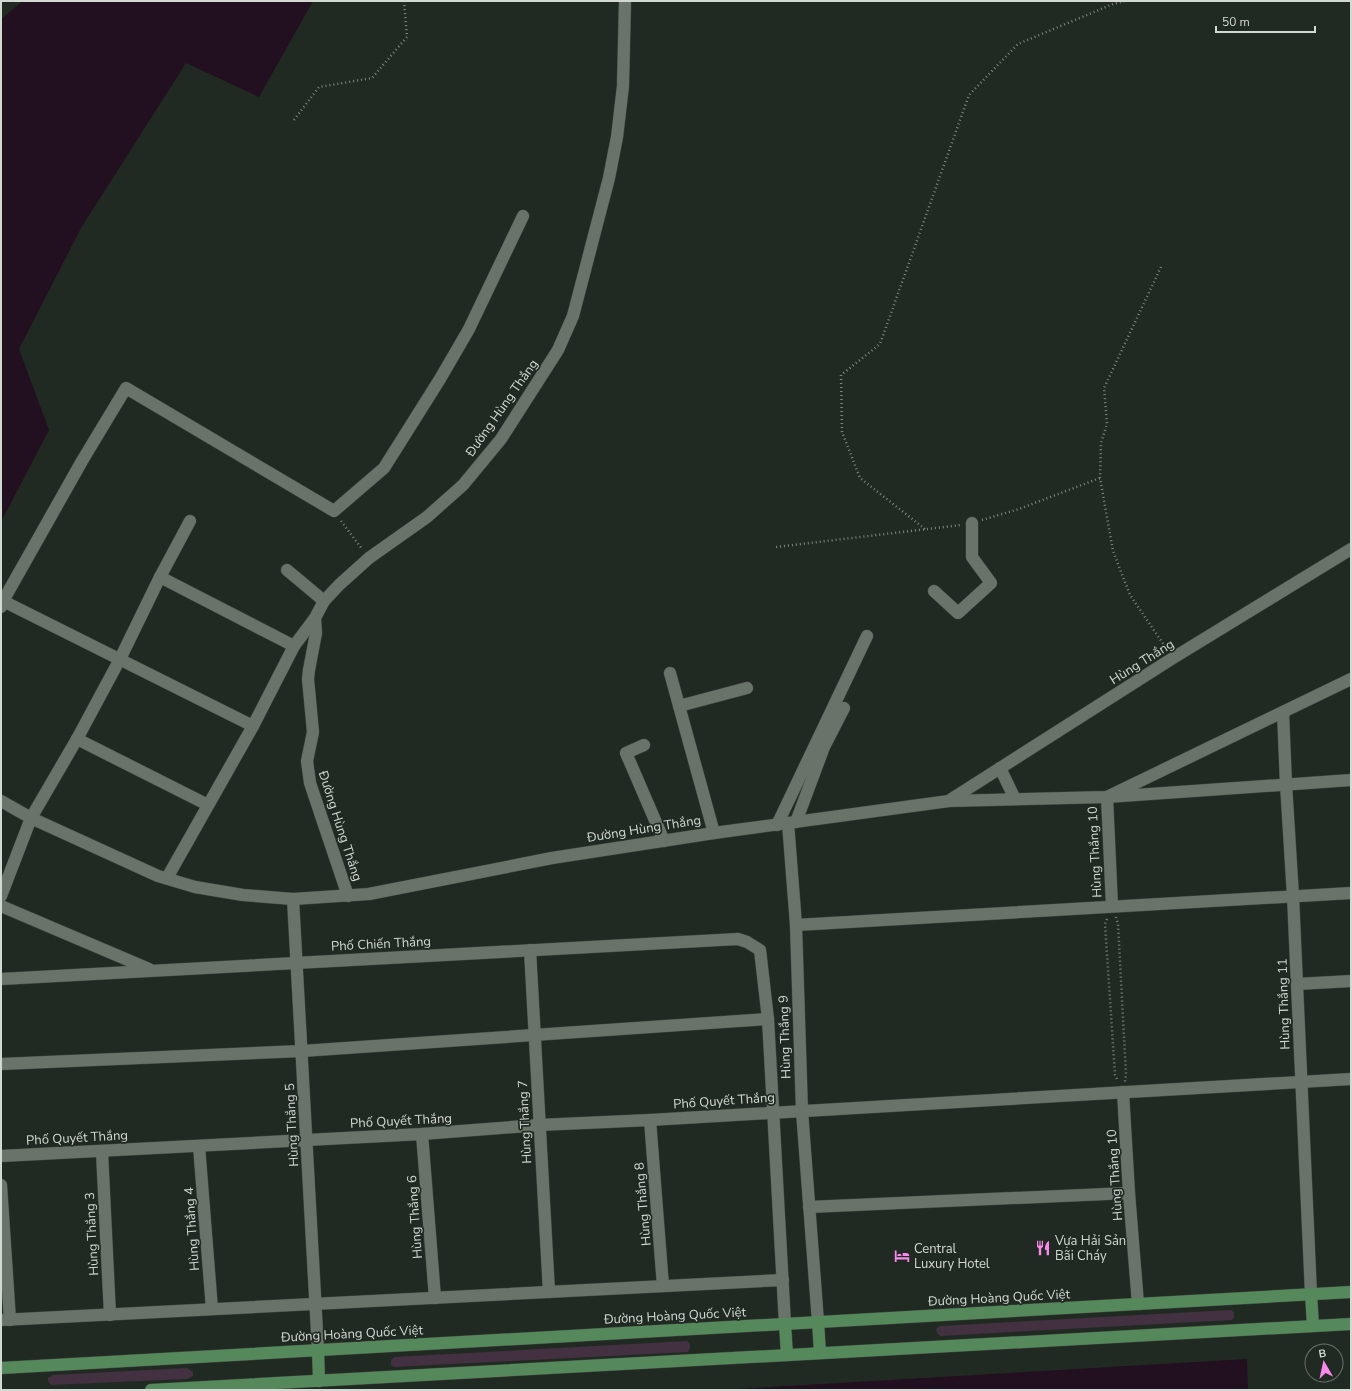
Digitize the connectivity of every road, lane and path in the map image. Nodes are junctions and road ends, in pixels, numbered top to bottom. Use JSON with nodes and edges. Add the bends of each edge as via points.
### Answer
{"nodes":[{"id":1,"x":404,"y":1,"type":"edge"},
{"id":2,"x":625,"y":1,"type":"edge"},
{"id":3,"x":1125,"y":1,"type":"edge"},
{"id":4,"x":294,"y":120,"type":"dead end"},
{"id":5,"x":523,"y":216,"type":"dead end"},
{"id":6,"x":1161,"y":267,"type":"dead end"},
{"id":7,"x":1100,"y":478,"type":"junction"},
{"id":8,"x":334,"y":511,"type":"junction"},
{"id":9,"x":190,"y":521,"type":"dead end"},
{"id":10,"x":972,"y":523,"type":"junction"},
{"id":11,"x":925,"y":529,"type":"junction"},
{"id":12,"x":776,"y":547,"type":"dead end"},
{"id":13,"x":1351,"y":549,"type":"edge"},
{"id":14,"x":369,"y":558,"type":"junction"},
{"id":15,"x":287,"y":570,"type":"dead end"},
{"id":16,"x":160,"y":576,"type":"junction"},
{"id":17,"x":934,"y":591,"type":"dead end"},
{"id":18,"x":324,"y":602,"type":"junction"},
{"id":19,"x":2,"y":604,"type":"edge"},
{"id":20,"x":315,"y":618,"type":"junction"},
{"id":21,"x":867,"y":636,"type":"dead end"},
{"id":22,"x":294,"y":646,"type":"junction"},
{"id":23,"x":1173,"y":658,"type":"junction"},
{"id":24,"x":120,"y":659,"type":"junction"},
{"id":25,"x":670,"y":673,"type":"dead end"},
{"id":26,"x":1351,"y":679,"type":"edge"},
{"id":27,"x":747,"y":688,"type":"dead end"},
{"id":28,"x":679,"y":706,"type":"junction"},
{"id":29,"x":844,"y":708,"type":"dead end"},
{"id":30,"x":1283,"y":712,"type":"junction"},
{"id":31,"x":253,"y":726,"type":"junction"},
{"id":32,"x":77,"y":739,"type":"junction"},
{"id":33,"x":644,"y":745,"type":"dead end"},
{"id":34,"x":1000,"y":768,"type":"junction"},
{"id":35,"x":1351,"y":780,"type":"edge"},
{"id":36,"x":1286,"y":784,"type":"junction"},
{"id":37,"x":1106,"y":797,"type":"junction"},
{"id":38,"x":1015,"y":799,"type":"junction"},
{"id":39,"x":1,"y":801,"type":"edge"},
{"id":40,"x":949,"y":801,"type":"junction"},
{"id":41,"x":208,"y":805,"type":"junction"},
{"id":42,"x":31,"y":818,"type":"junction"},
{"id":43,"x":787,"y":824,"type":"junction"},
{"id":44,"x":714,"y":833,"type":"junction"},
{"id":45,"x":664,"y":841,"type":"junction"},
{"id":46,"x":167,"y":878,"type":"junction"},
{"id":47,"x":1351,"y":893,"type":"edge"},
{"id":48,"x":1,"y":896,"type":"edge"},
{"id":49,"x":348,"y":896,"type":"junction"},
{"id":50,"x":1293,"y":896,"type":"junction"},
{"id":51,"x":293,"y":899,"type":"junction"},
{"id":52,"x":1,"y":906,"type":"edge"},
{"id":53,"x":1112,"y":906,"type":"junction"},
{"id":54,"x":796,"y":925,"type":"junction"},
{"id":55,"x":530,"y":950,"type":"junction"},
{"id":56,"x":297,"y":962,"type":"junction"},
{"id":57,"x":152,"y":970,"type":"junction"},
{"id":58,"x":1,"y":979,"type":"edge"},
{"id":59,"x":1351,"y":982,"type":"edge"},
{"id":60,"x":1297,"y":984,"type":"junction"},
{"id":61,"x":768,"y":1020,"type":"junction"},
{"id":62,"x":535,"y":1035,"type":"junction"},
{"id":63,"x":302,"y":1051,"type":"junction"},
{"id":64,"x":1,"y":1064,"type":"edge"},
{"id":65,"x":1351,"y":1079,"type":"edge"},
{"id":66,"x":1301,"y":1082,"type":"junction"},
{"id":67,"x":1123,"y":1092,"type":"junction"},
{"id":68,"x":802,"y":1111,"type":"junction"},
{"id":69,"x":773,"y":1112,"type":"junction"},
{"id":70,"x":650,"y":1120,"type":"junction"},
{"id":71,"x":540,"y":1125,"type":"junction"},
{"id":72,"x":422,"y":1134,"type":"junction"},
{"id":73,"x":306,"y":1140,"type":"junction"},
{"id":74,"x":199,"y":1146,"type":"junction"},
{"id":75,"x":102,"y":1152,"type":"junction"},
{"id":76,"x":1,"y":1156,"type":"edge"},
{"id":77,"x":1,"y":1185,"type":"edge"},
{"id":78,"x":1129,"y":1192,"type":"junction"},
{"id":79,"x":809,"y":1206,"type":"junction"},
{"id":80,"x":783,"y":1280,"type":"junction"},
{"id":81,"x":663,"y":1286,"type":"junction"},
{"id":82,"x":549,"y":1292,"type":"junction"},
{"id":83,"x":1351,"y":1292,"type":"edge"},
{"id":84,"x":1311,"y":1294,"type":"junction"},
{"id":85,"x":435,"y":1298,"type":"junction"},
{"id":86,"x":316,"y":1304,"type":"junction"},
{"id":87,"x":1138,"y":1304,"type":"junction"},
{"id":88,"x":212,"y":1309,"type":"junction"},
{"id":89,"x":110,"y":1314,"type":"junction"},
{"id":90,"x":5,"y":1320,"type":"edge"},
{"id":91,"x":818,"y":1322,"type":"junction"},
{"id":92,"x":786,"y":1324,"type":"junction"},
{"id":93,"x":1351,"y":1324,"type":"edge"},
{"id":94,"x":1313,"y":1326,"type":"junction"},
{"id":95,"x":318,"y":1350,"type":"junction"},
{"id":96,"x":820,"y":1353,"type":"junction"},
{"id":97,"x":787,"y":1355,"type":"junction"},
{"id":98,"x":1,"y":1368,"type":"edge"},
{"id":99,"x":319,"y":1385,"type":"edge"},
{"id":100,"x":151,"y":1390,"type":"edge"}],
"edges":[{"from":1,"to":4,"type":"path","via":[[407,38],[372,78],[319,86]]},
{"from":2,"to":14,"type":"street","name":"Đường Hùng Thắng","via":[[623,86],[617,137],[609,178],[572,316],[558,350],[501,439],[463,485],[427,517]]},
{"from":3,"to":11,"type":"path","via":[[1018,44],[969,95],[880,344],[841,375],[842,432],[860,478]]},
{"from":5,"to":8,"type":"street","via":[[469,329],[384,468]]},
{"from":6,"to":7,"type":"path","via":[[1104,388],[1107,424],[1101,443]]},
{"from":7,"to":10,"type":"path","via":[[1019,509]]},
{"from":7,"to":23,"type":"path","via":[[1113,551],[1130,595]]},
{"from":8,"to":14,"type":"path"},
{"from":8,"to":19,"type":"street","via":[[126,388]]},
{"from":9,"to":16,"type":"street"},
{"from":10,"to":11,"type":"path"},
{"from":10,"to":17,"type":"street","via":[[972,557],[991,583],[958,613]]},
{"from":11,"to":12,"type":"path"},
{"from":13,"to":23,"type":"street","name":"Hùng Thắng"},
{"from":14,"to":18,"type":"street","name":"Đường Hùng Thắng"},
{"from":15,"to":18,"type":"street"},
{"from":16,"to":22,"type":"street"},
{"from":16,"to":24,"type":"street"},
{"from":18,"to":20,"type":"street","name":"Đường Hùng Thắng"},
{"from":19,"to":24,"type":"street"},
{"from":20,"to":22,"type":"street"},
{"from":20,"to":49,"type":"street","name":"Đường Hùng Thắng","via":[[316,633],[308,679],[313,732],[307,760],[308,774]]},
{"from":21,"to":43,"type":"street"},
{"from":22,"to":31,"type":"street"},
{"from":23,"to":34,"type":"street","name":"Hùng Thắng"},
{"from":24,"to":31,"type":"street"},
{"from":24,"to":32,"type":"street"},
{"from":25,"to":28,"type":"street"},
{"from":26,"to":30,"type":"street"},
{"from":27,"to":28,"type":"street"},
{"from":28,"to":44,"type":"street"},
{"from":29,"to":43,"type":"street"},
{"from":30,"to":36,"type":"street","name":"Hùng Thắng 11"},
{"from":30,"to":37,"type":"street"},
{"from":31,"to":41,"type":"street"},
{"from":32,"to":41,"type":"street"},
{"from":32,"to":42,"type":"street"},
{"from":33,"to":45,"type":"street","via":[[626,753]]},
{"from":34,"to":38,"type":"street"},
{"from":34,"to":40,"type":"street","name":"Hùng Thắng"},
{"from":35,"to":36,"type":"street","name":"Đường Hùng Thắng"},
{"from":36,"to":37,"type":"street","name":"Đường Hùng Thắng"},
{"from":36,"to":50,"type":"street","name":"Hùng Thắng 11"},
{"from":37,"to":38,"type":"street","name":"Đường Hùng Thắng"},
{"from":37,"to":53,"type":"street","name":"Hùng Thắng 10"},
{"from":38,"to":40,"type":"street","name":"Đường Hùng Thắng"},
{"from":39,"to":42,"type":"street"},
{"from":40,"to":43,"type":"street","name":"Đường Hùng Thắng"},
{"from":41,"to":46,"type":"street"},
{"from":42,"to":46,"type":"street"},
{"from":42,"to":48,"type":"street"},
{"from":43,"to":44,"type":"street","name":"Đường Hùng Thắng"},
{"from":43,"to":54,"type":"street","name":"Hùng Thắng 9"},
{"from":44,"to":45,"type":"street","name":"Đường Hùng Thắng"},
{"from":45,"to":49,"type":"street","name":"Đường Hùng Thắng","via":[[552,858]]},
{"from":46,"to":51,"type":"street","via":[[195,887],[236,894]]},
{"from":47,"to":50,"type":"street"},
{"from":49,"to":51,"type":"street"},
{"from":50,"to":53,"type":"street"},
{"from":50,"to":60,"type":"street","name":"Hùng Thắng 11"},
{"from":51,"to":56,"type":"street","name":"Hùng Thắng 5"},
{"from":52,"to":57,"type":"street"},
{"from":53,"to":54,"type":"street"},
{"from":53,"to":67,"type":"path","via":[[1119,932],[1126,1074]]},
{"from":53,"to":67,"type":"path","via":[[1105,924],[1115,1075]]},
{"from":54,"to":68,"type":"street","name":"Hùng Thắng 9"},
{"from":55,"to":56,"type":"street","name":"Phố Chiến Thắng"},
{"from":55,"to":61,"type":"street","name":"Phố Chiến Thắng","via":[[738,939],[760,950]]},
{"from":55,"to":62,"type":"street","name":"Hùng Thắng 7"},
{"from":56,"to":57,"type":"street","name":"Phố Chiến Thắng"},
{"from":56,"to":63,"type":"street","name":"Hùng Thắng 5"},
{"from":57,"to":58,"type":"street","name":"Phố Chiến Thắng"},
{"from":59,"to":60,"type":"street"},
{"from":60,"to":66,"type":"street","name":"Hùng Thắng 11"},
{"from":61,"to":62,"type":"street"},
{"from":61,"to":69,"type":"street"},
{"from":62,"to":63,"type":"street"},
{"from":62,"to":71,"type":"street","name":"Hùng Thắng 7"},
{"from":63,"to":64,"type":"street"},
{"from":63,"to":73,"type":"street","name":"Hùng Thắng 5"},
{"from":65,"to":66,"type":"street","name":"Phố Quyết Thắng"},
{"from":66,"to":67,"type":"street","name":"Phố Quyết Thắng"},
{"from":66,"to":84,"type":"street","name":"Hùng Thắng 11"},
{"from":67,"to":68,"type":"street","name":"Phố Quyết Thắng"},
{"from":67,"to":78,"type":"street","name":"Hùng Thắng 10"},
{"from":68,"to":69,"type":"street","name":"Phố Quyết Thắng"},
{"from":68,"to":79,"type":"street","name":"Hùng Thắng 9"},
{"from":69,"to":70,"type":"street","name":"Phố Quyết Thắng"},
{"from":69,"to":80,"type":"street"},
{"from":70,"to":71,"type":"street","name":"Phố Quyết Thắng"},
{"from":70,"to":81,"type":"street","name":"Hùng Thắng 8"},
{"from":71,"to":72,"type":"street","name":"Phố Quyết Thắng"},
{"from":71,"to":82,"type":"street","name":"Hùng Thắng 7"},
{"from":72,"to":73,"type":"street","name":"Phố Quyết Thắng"},
{"from":72,"to":85,"type":"street","name":"Hùng Thắng 6"},
{"from":73,"to":74,"type":"street","name":"Phố Quyết Thắng"},
{"from":73,"to":86,"type":"street","name":"Hùng Thắng 5"},
{"from":74,"to":75,"type":"street","name":"Phố Quyết Thắng"},
{"from":74,"to":88,"type":"street","name":"Hùng Thắng 4"},
{"from":75,"to":76,"type":"street","name":"Phố Quyết Thắng"},
{"from":75,"to":89,"type":"street","name":"Hùng Thắng 3"},
{"from":77,"to":90,"type":"street"},
{"from":78,"to":79,"type":"street"},
{"from":78,"to":87,"type":"street","name":"Hùng Thắng 10"},
{"from":79,"to":91,"type":"street","name":"Hùng Thắng 9"},
{"from":80,"to":81,"type":"street"},
{"from":80,"to":92,"type":"street"},
{"from":81,"to":82,"type":"street"},
{"from":82,"to":85,"type":"street"},
{"from":83,"to":84,"type":"main road","name":"Đường Hoàng Quốc Việt"},
{"from":84,"to":87,"type":"main road","name":"Đường Hoàng Quốc Việt"},
{"from":84,"to":94,"type":"main road"},
{"from":85,"to":86,"type":"street"},
{"from":86,"to":88,"type":"street"},
{"from":86,"to":95,"type":"street","name":"Hùng Thắng 5"},
{"from":87,"to":91,"type":"main road","name":"Đường Hoàng Quốc Việt"},
{"from":88,"to":89,"type":"street"},
{"from":89,"to":90,"type":"street"},
{"from":91,"to":92,"type":"main road","name":"Đường Hoàng Quốc Việt"},
{"from":91,"to":96,"type":"main road"},
{"from":92,"to":95,"type":"main road","name":"Đường Hoàng Quốc Việt"},
{"from":92,"to":97,"type":"main road"},
{"from":93,"to":94,"type":"main road"},
{"from":94,"to":96,"type":"main road"},
{"from":95,"to":98,"type":"main road","name":"Đường Hoàng Quốc Việt"},
{"from":95,"to":99,"type":"main road"},
{"from":96,"to":97,"type":"main road"},
{"from":97,"to":99,"type":"main road"},
{"from":99,"to":100,"type":"main road"}]}
